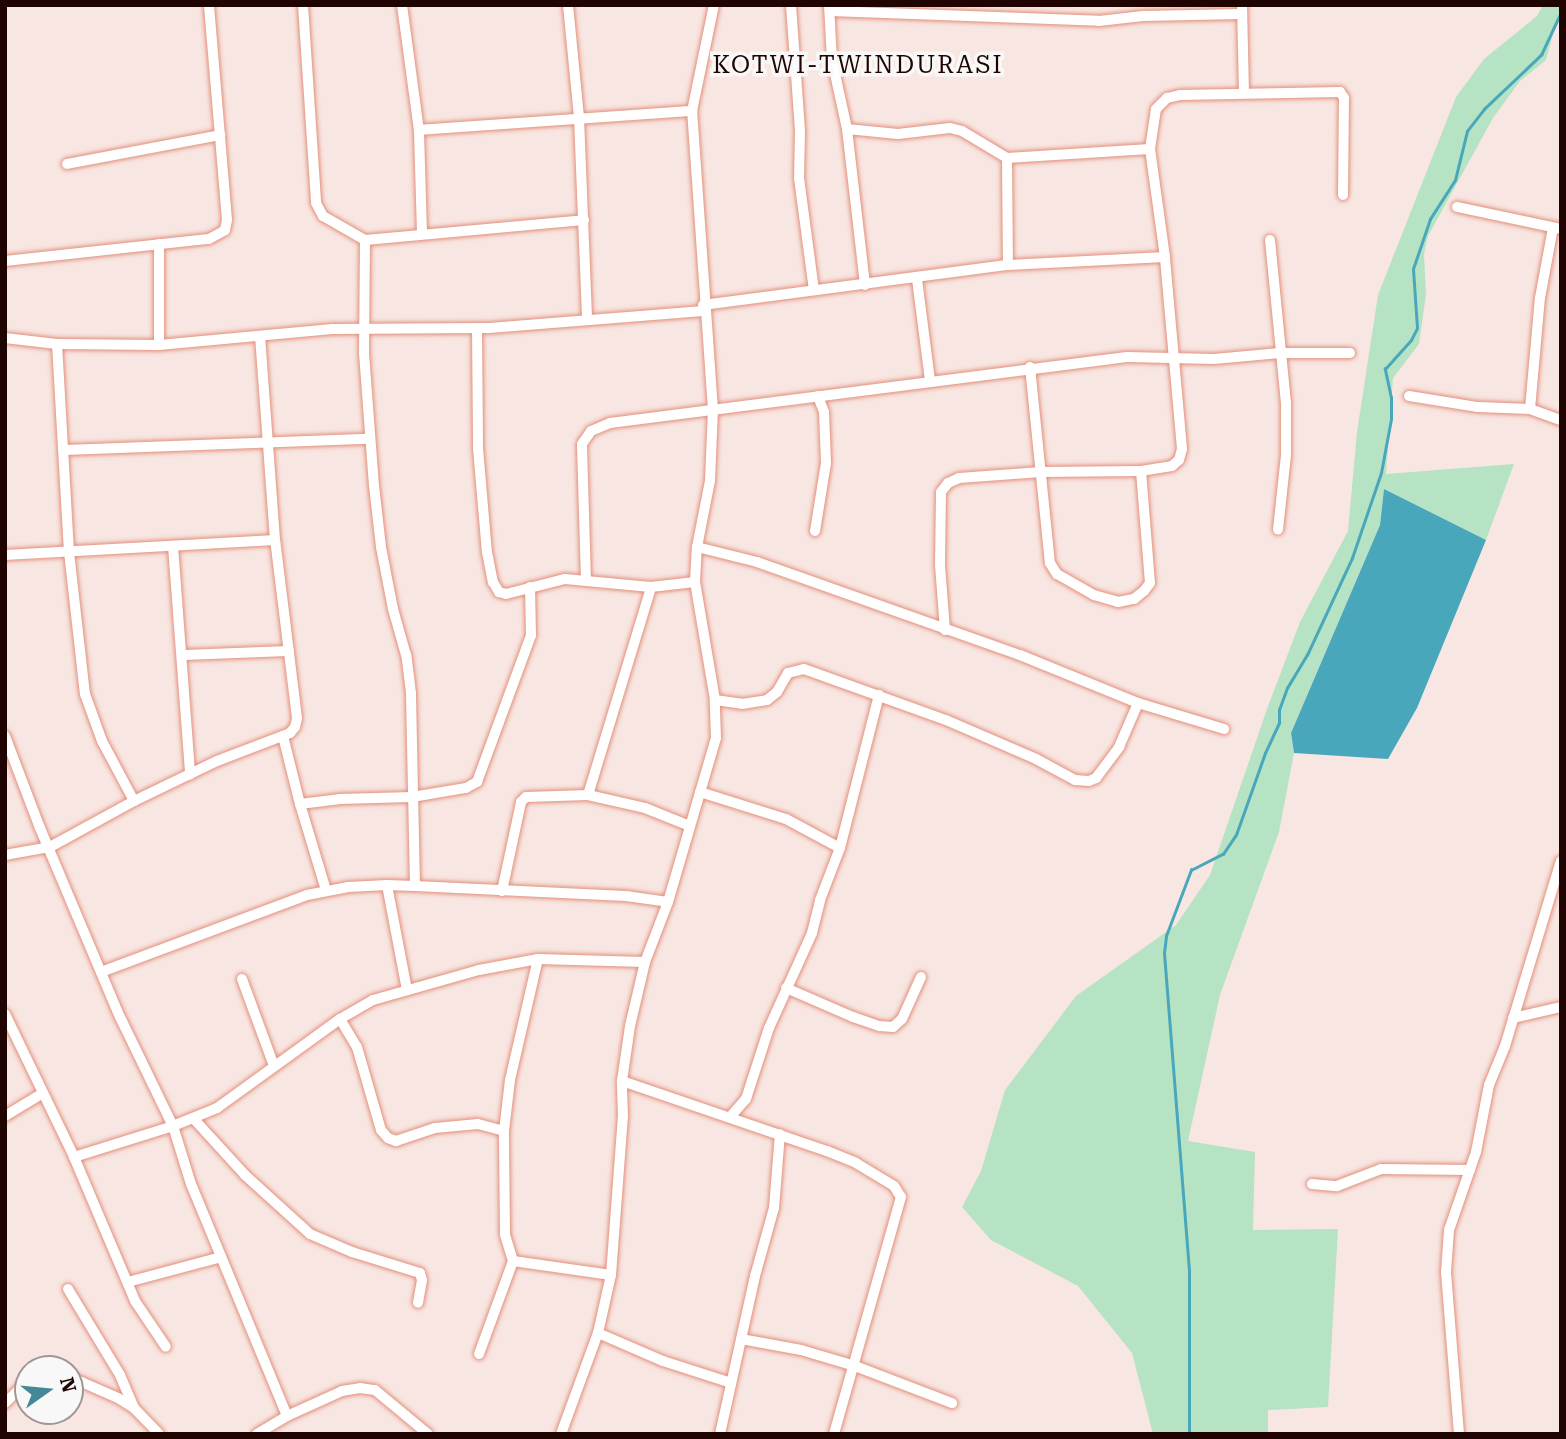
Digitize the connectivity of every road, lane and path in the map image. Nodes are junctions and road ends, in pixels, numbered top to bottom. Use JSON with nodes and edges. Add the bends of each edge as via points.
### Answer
{"nodes":[{"id":1,"x":209,"y":5,"type":"edge"},
{"id":2,"x":303,"y":5,"type":"edge"},
{"id":3,"x":401,"y":5,"type":"edge"},
{"id":4,"x":568,"y":5,"type":"edge"},
{"id":5,"x":714,"y":5,"type":"edge"},
{"id":6,"x":790,"y":5,"type":"edge"},
{"id":7,"x":829,"y":8,"type":"edge"},
{"id":8,"x":863,"y":8,"type":"edge"},
{"id":9,"x":1242,"y":10,"type":"edge"},
{"id":10,"x":1244,"y":92,"type":"junction"},
{"id":11,"x":692,"y":111,"type":"junction"},
{"id":12,"x":579,"y":118,"type":"junction"},
{"id":13,"x":419,"y":130,"type":"junction"},
{"id":14,"x":847,"y":130,"type":"junction"},
{"id":15,"x":220,"y":135,"type":"junction"},
{"id":16,"x":1150,"y":149,"type":"junction"},
{"id":17,"x":1007,"y":158,"type":"junction"},
{"id":18,"x":67,"y":164,"type":"dead end"},
{"id":19,"x":1343,"y":195,"type":"dead end"},
{"id":20,"x":1457,"y":207,"type":"dead end"},
{"id":21,"x":584,"y":220,"type":"junction"},
{"id":22,"x":1557,"y":229,"type":"edge"},
{"id":23,"x":422,"y":233,"type":"junction"},
{"id":24,"x":365,"y":240,"type":"junction"},
{"id":25,"x":1270,"y":240,"type":"dead end"},
{"id":26,"x":159,"y":244,"type":"junction"},
{"id":27,"x":1165,"y":257,"type":"junction"},
{"id":28,"x":5,"y":261,"type":"edge"},
{"id":29,"x":1008,"y":265,"type":"junction"},
{"id":30,"x":917,"y":279,"type":"junction"},
{"id":31,"x":865,"y":285,"type":"junction"},
{"id":32,"x":814,"y":290,"type":"junction"},
{"id":33,"x":704,"y":308,"type":"junction"},
{"id":34,"x":587,"y":320,"type":"junction"},
{"id":35,"x":363,"y":327,"type":"junction"},
{"id":36,"x":477,"y":328,"type":"junction"},
{"id":37,"x":260,"y":337,"type":"junction"},
{"id":38,"x":5,"y":338,"type":"edge"},
{"id":39,"x":57,"y":344,"type":"junction"},
{"id":40,"x":159,"y":345,"type":"junction"},
{"id":41,"x":1280,"y":353,"type":"junction"},
{"id":42,"x":1350,"y":353,"type":"dead end"},
{"id":43,"x":1175,"y":358,"type":"junction"},
{"id":44,"x":1030,"y":367,"type":"junction"},
{"id":45,"x":930,"y":381,"type":"junction"},
{"id":46,"x":818,"y":396,"type":"junction"},
{"id":47,"x":1409,"y":396,"type":"dead end"},
{"id":48,"x":1530,"y":409,"type":"junction"},
{"id":49,"x":713,"y":410,"type":"junction"},
{"id":50,"x":1561,"y":420,"type":"edge"},
{"id":51,"x":370,"y":439,"type":"junction"},
{"id":52,"x":268,"y":442,"type":"junction"},
{"id":53,"x":63,"y":450,"type":"junction"},
{"id":54,"x":1141,"y":471,"type":"junction"},
{"id":55,"x":1041,"y":472,"type":"junction"},
{"id":56,"x":1278,"y":530,"type":"dead end"},
{"id":57,"x":815,"y":531,"type":"dead end"},
{"id":58,"x":275,"y":540,"type":"junction"},
{"id":59,"x":173,"y":546,"type":"junction"},
{"id":60,"x":697,"y":547,"type":"junction"},
{"id":61,"x":69,"y":552,"type":"junction"},
{"id":62,"x":5,"y":555,"type":"edge"},
{"id":63,"x":586,"y":581,"type":"junction"},
{"id":64,"x":695,"y":582,"type":"junction"},
{"id":65,"x":530,"y":587,"type":"junction"},
{"id":66,"x":651,"y":587,"type":"junction"},
{"id":67,"x":945,"y":629,"type":"junction"},
{"id":68,"x":289,"y":651,"type":"junction"},
{"id":69,"x":183,"y":655,"type":"junction"},
{"id":70,"x":879,"y":695,"type":"junction"},
{"id":71,"x":715,"y":700,"type":"junction"},
{"id":72,"x":1138,"y":702,"type":"junction"},
{"id":73,"x":1224,"y":729,"type":"dead end"},
{"id":74,"x":5,"y":736,"type":"edge"},
{"id":75,"x":282,"y":736,"type":"junction"},
{"id":76,"x":9,"y":754,"type":"edge"},
{"id":77,"x":190,"y":774,"type":"junction"},
{"id":78,"x":701,"y":792,"type":"junction"},
{"id":79,"x":589,"y":796,"type":"junction"},
{"id":80,"x":412,"y":797,"type":"junction"},
{"id":81,"x":134,"y":801,"type":"junction"},
{"id":82,"x":300,"y":804,"type":"junction"},
{"id":83,"x":690,"y":826,"type":"junction"},
{"id":84,"x":50,"y":847,"type":"junction"},
{"id":85,"x":839,"y":848,"type":"junction"},
{"id":86,"x":5,"y":855,"type":"edge"},
{"id":87,"x":1561,"y":861,"type":"edge"},
{"id":88,"x":387,"y":885,"type":"junction"},
{"id":89,"x":415,"y":886,"type":"junction"},
{"id":90,"x":326,"y":890,"type":"junction"},
{"id":91,"x":502,"y":891,"type":"junction"},
{"id":92,"x":668,"y":902,"type":"junction"},
{"id":93,"x":538,"y":959,"type":"junction"},
{"id":94,"x":645,"y":962,"type":"junction"},
{"id":95,"x":101,"y":972,"type":"junction"},
{"id":96,"x":921,"y":977,"type":"dead end"},
{"id":97,"x":242,"y":979,"type":"dead end"},
{"id":98,"x":786,"y":988,"type":"junction"},
{"id":99,"x":407,"y":990,"type":"junction"},
{"id":100,"x":1561,"y":1007,"type":"edge"},
{"id":101,"x":5,"y":1014,"type":"edge"},
{"id":102,"x":1513,"y":1018,"type":"junction"},
{"id":103,"x":340,"y":1019,"type":"junction"},
{"id":104,"x":274,"y":1066,"type":"junction"},
{"id":105,"x":622,"y":1081,"type":"junction"},
{"id":106,"x":43,"y":1093,"type":"junction"},
{"id":107,"x":746,"y":1099,"type":"junction"},
{"id":108,"x":5,"y":1116,"type":"edge"},
{"id":109,"x":731,"y":1116,"type":"junction"},
{"id":110,"x":193,"y":1118,"type":"junction"},
{"id":111,"x":754,"y":1124,"type":"junction"},
{"id":112,"x":173,"y":1126,"type":"junction"},
{"id":113,"x":504,"y":1131,"type":"junction"},
{"id":114,"x":780,"y":1134,"type":"junction"},
{"id":115,"x":74,"y":1157,"type":"junction"},
{"id":116,"x":1470,"y":1170,"type":"junction"},
{"id":117,"x":1312,"y":1184,"type":"dead end"},
{"id":118,"x":221,"y":1257,"type":"junction"},
{"id":119,"x":513,"y":1261,"type":"junction"},
{"id":120,"x":611,"y":1275,"type":"junction"},
{"id":121,"x":128,"y":1282,"type":"junction"},
{"id":122,"x":68,"y":1289,"type":"dead end"},
{"id":123,"x":418,"y":1303,"type":"dead end"},
{"id":124,"x":598,"y":1333,"type":"junction"},
{"id":125,"x":741,"y":1339,"type":"junction"},
{"id":126,"x":166,"y":1347,"type":"dead end"},
{"id":127,"x":479,"y":1354,"type":"dead end"},
{"id":128,"x":855,"y":1366,"type":"junction"},
{"id":129,"x":84,"y":1383,"type":"edge"},
{"id":130,"x":731,"y":1383,"type":"junction"},
{"id":131,"x":952,"y":1403,"type":"dead end"},
{"id":132,"x":134,"y":1408,"type":"junction"},
{"id":133,"x":287,"y":1416,"type":"junction"},
{"id":134,"x":159,"y":1434,"type":"edge"},
{"id":135,"x":257,"y":1434,"type":"edge"},
{"id":136,"x":428,"y":1434,"type":"edge"},
{"id":137,"x":561,"y":1434,"type":"edge"},
{"id":138,"x":719,"y":1434,"type":"edge"},
{"id":139,"x":835,"y":1434,"type":"edge"},
{"id":140,"x":1459,"y":1434,"type":"edge"}],
"edges":[{"from":1,"to":15,"type":"street"},
{"from":2,"to":24,"type":"street","via":[[316,203],[323,216]]},
{"from":3,"to":13,"type":"street"},
{"from":4,"to":12,"type":"street"},
{"from":5,"to":11,"type":"street"},
{"from":6,"to":32,"type":"street","via":[[799,178]]},
{"from":7,"to":8,"type":"street"},
{"from":7,"to":14,"type":"street","via":[[832,60]]},
{"from":8,"to":9,"type":"street","via":[[1099,21]]},
{"from":9,"to":10,"type":"street"},
{"from":10,"to":16,"type":"street","via":[[1167,98],[1156,108]]},
{"from":10,"to":19,"type":"street","via":[[1340,92],[1344,98]]},
{"from":11,"to":12,"type":"street"},
{"from":11,"to":33,"type":"street"},
{"from":12,"to":13,"type":"street"},
{"from":12,"to":21,"type":"street"},
{"from":13,"to":23,"type":"street"},
{"from":14,"to":17,"type":"street","via":[[898,134],[950,128]]},
{"from":14,"to":31,"type":"street"},
{"from":15,"to":18,"type":"street"},
{"from":15,"to":26,"type":"street","via":[[228,220],[225,230],[209,239]]},
{"from":16,"to":17,"type":"street"},
{"from":16,"to":27,"type":"street"},
{"from":17,"to":29,"type":"street"},
{"from":20,"to":22,"type":"street"},
{"from":21,"to":23,"type":"street"},
{"from":21,"to":34,"type":"street"},
{"from":22,"to":48,"type":"street","via":[[1540,298]]},
{"from":23,"to":24,"type":"street"},
{"from":24,"to":35,"type":"street"},
{"from":25,"to":41,"type":"street"},
{"from":26,"to":28,"type":"street"},
{"from":26,"to":40,"type":"street"},
{"from":27,"to":29,"type":"street"},
{"from":27,"to":43,"type":"street"},
{"from":29,"to":30,"type":"street"},
{"from":30,"to":31,"type":"street"},
{"from":30,"to":45,"type":"street"},
{"from":31,"to":32,"type":"street"},
{"from":32,"to":33,"type":"street"},
{"from":33,"to":34,"type":"street"},
{"from":33,"to":49,"type":"street"},
{"from":34,"to":36,"type":"street"},
{"from":35,"to":36,"type":"street"},
{"from":35,"to":37,"type":"street"},
{"from":35,"to":51,"type":"street"},
{"from":36,"to":65,"type":"street","via":[[478,448],[493,582],[506,594]]},
{"from":37,"to":40,"type":"street"},
{"from":37,"to":52,"type":"street"},
{"from":38,"to":39,"type":"street"},
{"from":39,"to":40,"type":"street"},
{"from":39,"to":53,"type":"street"},
{"from":41,"to":42,"type":"street"},
{"from":41,"to":43,"type":"street"},
{"from":41,"to":56,"type":"street","via":[[1286,455]]},
{"from":43,"to":44,"type":"street","via":[[1127,357]]},
{"from":43,"to":54,"type":"street","via":[[1179,460],[1172,466]]},
{"from":44,"to":45,"type":"street"},
{"from":44,"to":55,"type":"street"},
{"from":45,"to":46,"type":"street"},
{"from":46,"to":49,"type":"street"},
{"from":46,"to":57,"type":"street","via":[[824,412],[826,463]]},
{"from":47,"to":48,"type":"street","via":[[1478,407]]},
{"from":48,"to":50,"type":"street"},
{"from":49,"to":60,"type":"street","via":[[710,481]]},
{"from":49,"to":63,"type":"street","via":[[610,423],[591,431],[582,444]]},
{"from":51,"to":52,"type":"street"},
{"from":51,"to":80,"type":"street","via":[[381,547],[409,675]]},
{"from":52,"to":53,"type":"street"},
{"from":52,"to":58,"type":"street"},
{"from":53,"to":61,"type":"street"},
{"from":54,"to":55,"type":"street"},
{"from":54,"to":55,"type":"street","via":[[1150,583],[1134,598],[1118,602],[1068,581],[1049,563]]},
{"from":55,"to":67,"type":"street","via":[[959,478],[941,492]]},
{"from":58,"to":59,"type":"street"},
{"from":58,"to":68,"type":"street"},
{"from":59,"to":61,"type":"street"},
{"from":59,"to":69,"type":"street"},
{"from":60,"to":64,"type":"street"},
{"from":60,"to":67,"type":"street","via":[[757,562]]},
{"from":61,"to":62,"type":"street"},
{"from":61,"to":81,"type":"street","via":[[85,694],[102,741]]},
{"from":63,"to":65,"type":"street","via":[[565,579]]},
{"from":63,"to":66,"type":"street"},
{"from":64,"to":66,"type":"street"},
{"from":64,"to":71,"type":"street"},
{"from":65,"to":80,"type":"street","via":[[531,635],[483,773],[467,788]]},
{"from":66,"to":79,"type":"street"},
{"from":67,"to":72,"type":"street"},
{"from":68,"to":69,"type":"street"},
{"from":68,"to":75,"type":"street","via":[[298,718],[295,727]]},
{"from":69,"to":77,"type":"street"},
{"from":70,"to":71,"type":"street","via":[[804,669],[788,673],[777,692],[758,704]]},
{"from":70,"to":72,"type":"street","via":[[1025,754],[1075,780],[1089,781],[1119,747]]},
{"from":70,"to":85,"type":"street"},
{"from":71,"to":78,"type":"street","via":[[716,738]]},
{"from":72,"to":73,"type":"street"},
{"from":74,"to":76,"type":"street"},
{"from":75,"to":77,"type":"street"},
{"from":75,"to":82,"type":"street"},
{"from":76,"to":84,"type":"street"},
{"from":77,"to":81,"type":"street"},
{"from":78,"to":83,"type":"street"},
{"from":78,"to":85,"type":"street","via":[[786,819]]},
{"from":79,"to":83,"type":"street","via":[[645,808]]},
{"from":79,"to":91,"type":"street","via":[[526,797],[521,802]]},
{"from":80,"to":82,"type":"street"},
{"from":80,"to":89,"type":"street"},
{"from":81,"to":84,"type":"street"},
{"from":82,"to":90,"type":"street"},
{"from":83,"to":92,"type":"street"},
{"from":84,"to":86,"type":"street"},
{"from":84,"to":95,"type":"street"},
{"from":85,"to":98,"type":"street","via":[[812,933]]},
{"from":87,"to":102,"type":"street"},
{"from":88,"to":89,"type":"street"},
{"from":88,"to":90,"type":"street"},
{"from":88,"to":99,"type":"street"},
{"from":89,"to":91,"type":"street"},
{"from":90,"to":95,"type":"street"},
{"from":91,"to":92,"type":"street"},
{"from":92,"to":94,"type":"street"},
{"from":93,"to":94,"type":"street"},
{"from":93,"to":99,"type":"street"},
{"from":93,"to":113,"type":"street","via":[[510,1080]]},
{"from":94,"to":105,"type":"street"},
{"from":95,"to":112,"type":"street"},
{"from":96,"to":98,"type":"street","via":[[902,1019],[892,1027],[879,1027]]},
{"from":97,"to":104,"type":"street"},
{"from":98,"to":107,"type":"street"},
{"from":99,"to":103,"type":"street","via":[[373,1000]]},
{"from":100,"to":102,"type":"street"},
{"from":101,"to":106,"type":"street"},
{"from":102,"to":116,"type":"street","via":[[1489,1085]]},
{"from":103,"to":104,"type":"street"},
{"from":103,"to":113,"type":"street","via":[[357,1047],[388,1138],[396,1141],[435,1128],[478,1124]]},
{"from":104,"to":110,"type":"street","via":[[217,1108]]},
{"from":105,"to":109,"type":"street"},
{"from":105,"to":120,"type":"street"},
{"from":106,"to":108,"type":"street"},
{"from":106,"to":115,"type":"street"},
{"from":107,"to":109,"type":"street"},
{"from":107,"to":111,"type":"street"},
{"from":109,"to":111,"type":"street"},
{"from":110,"to":112,"type":"street"},
{"from":110,"to":123,"type":"street","via":[[245,1175],[310,1234],[420,1273]]},
{"from":111,"to":114,"type":"street"},
{"from":112,"to":115,"type":"street"},
{"from":112,"to":118,"type":"street"},
{"from":113,"to":119,"type":"street","via":[[505,1234]]},
{"from":114,"to":125,"type":"street","via":[[774,1208]]},
{"from":114,"to":128,"type":"street","via":[[856,1163],[885,1179],[901,1197]]},
{"from":115,"to":121,"type":"street"},
{"from":116,"to":117,"type":"street","via":[[1381,1169],[1337,1185]]},
{"from":116,"to":140,"type":"street","via":[[1449,1230],[1446,1272]]},
{"from":118,"to":121,"type":"street"},
{"from":118,"to":133,"type":"street"},
{"from":119,"to":120,"type":"street"},
{"from":119,"to":127,"type":"street"},
{"from":120,"to":124,"type":"street"},
{"from":121,"to":126,"type":"street","via":[[135,1301]]},
{"from":122,"to":132,"type":"street","via":[[120,1375]]},
{"from":124,"to":130,"type":"street","via":[[663,1362]]},
{"from":124,"to":137,"type":"street"},
{"from":125,"to":128,"type":"street"},
{"from":125,"to":130,"type":"street"},
{"from":128,"to":131,"type":"street"},
{"from":128,"to":139,"type":"street"},
{"from":129,"to":132,"type":"street"},
{"from":130,"to":138,"type":"street"},
{"from":132,"to":134,"type":"street"},
{"from":133,"to":135,"type":"street"},
{"from":133,"to":136,"type":"street","via":[[342,1391],[375,1390]]}]}
